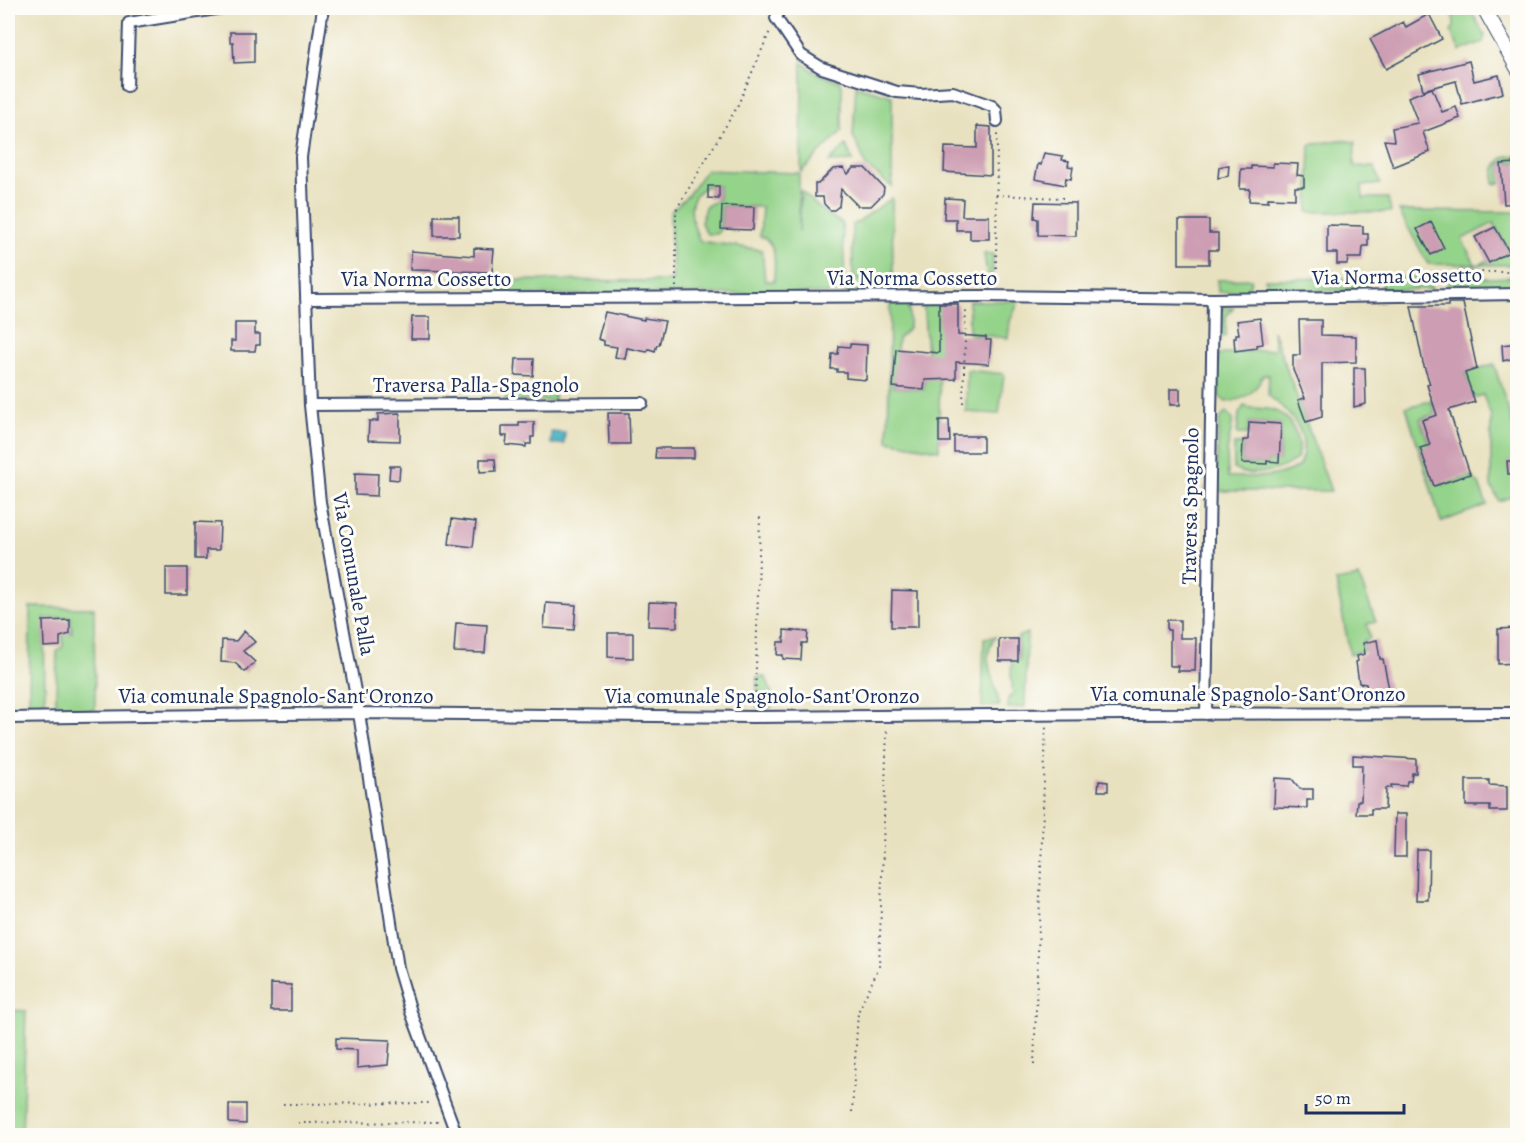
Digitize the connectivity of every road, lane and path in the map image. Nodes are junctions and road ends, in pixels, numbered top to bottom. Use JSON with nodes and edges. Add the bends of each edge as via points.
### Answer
{"nodes":[{"id":1,"x":222,"y":8,"type":"edge"},
{"id":2,"x":323,"y":8,"type":"edge"},
{"id":3,"x":1484,"y":8,"type":"edge"},
{"id":4,"x":778,"y":13,"type":"edge"},
{"id":5,"x":1518,"y":69,"type":"edge"},
{"id":6,"x":127,"y":86,"type":"dead end"},
{"id":7,"x":997,"y":121,"type":"joint"},
{"id":8,"x":996,"y":195,"type":"junction"},
{"id":9,"x":1063,"y":198,"type":"dead end"},
{"id":10,"x":996,"y":268,"type":"dead end"},
{"id":11,"x":1518,"y":272,"type":"edge"},
{"id":12,"x":1518,"y":294,"type":"edge"},
{"id":13,"x":1443,"y":295,"type":"junction"},
{"id":14,"x":966,"y":297,"type":"junction"},
{"id":15,"x":306,"y":299,"type":"junction"},
{"id":16,"x":675,"y":299,"type":"junction"},
{"id":17,"x":1212,"y":299,"type":"junction"},
{"id":18,"x":642,"y":403,"type":"dead end"},
{"id":19,"x":963,"y":403,"type":"dead end"},
{"id":20,"x":310,"y":405,"type":"junction"},
{"id":21,"x":760,"y":518,"type":"dead end"},
{"id":22,"x":358,"y":713,"type":"junction"},
{"id":23,"x":1518,"y":713,"type":"edge"},
{"id":24,"x":1046,"y":714,"type":"junction"},
{"id":25,"x":1206,"y":714,"type":"junction"},
{"id":26,"x":887,"y":716,"type":"junction"},
{"id":27,"x":754,"y":717,"type":"junction"},
{"id":28,"x":8,"y":718,"type":"edge"},
{"id":29,"x":1034,"y":1065,"type":"dead end"},
{"id":30,"x":445,"y":1103,"type":"junction"},
{"id":31,"x":283,"y":1104,"type":"dead end"},
{"id":32,"x":852,"y":1112,"type":"dead end"},
{"id":33,"x":452,"y":1122,"type":"junction"},
{"id":34,"x":298,"y":1123,"type":"dead end"},
{"id":35,"x":456,"y":1136,"type":"edge"}],
"edges":[{"from":1,"to":6,"type":"street","via":[[129,23]]},
{"from":2,"to":15,"type":"street","name":"Via Comunale Palla","via":[[301,157]]},
{"from":3,"to":5,"type":"street"},
{"from":4,"to":7,"type":"street","via":[[801,55],[822,68],[897,92],[952,92],[992,106]]},
{"from":4,"to":16,"type":"path","via":[[737,107],[676,210]]},
{"from":7,"to":8,"type":"path"},
{"from":8,"to":9,"type":"path"},
{"from":8,"to":10,"type":"path"},
{"from":11,"to":13,"type":"path","via":[[1438,272]]},
{"from":12,"to":13,"type":"street","name":"Via Norma Cossetto"},
{"from":13,"to":17,"type":"street","name":"Via Norma Cossetto"},
{"from":14,"to":16,"type":"street","name":"Via Norma Cossetto"},
{"from":14,"to":17,"type":"street","name":"Via Norma Cossetto"},
{"from":14,"to":19,"type":"path"},
{"from":15,"to":16,"type":"street","name":"Via Norma Cossetto"},
{"from":15,"to":20,"type":"street","name":"Via Comunale Palla"},
{"from":17,"to":25,"type":"street","name":"Traversa Spagnolo"},
{"from":18,"to":20,"type":"street","name":"Traversa Palla-Spagnolo"},
{"from":20,"to":22,"type":"street","name":"Via Comunale Palla","via":[[320,502]]},
{"from":21,"to":27,"type":"path"},
{"from":22,"to":27,"type":"street","name":"Via comunale Spagnolo-Sant'Oronzo"},
{"from":22,"to":28,"type":"street","name":"Via comunale Spagnolo-Sant'Oronzo"},
{"from":22,"to":30,"type":"street","name":"Via Comunale Palla","via":[[398,968]]},
{"from":23,"to":25,"type":"street","name":"Via comunale Spagnolo-Sant'Oronzo"},
{"from":24,"to":25,"type":"street","name":"Via comunale Spagnolo-Sant'Oronzo"},
{"from":24,"to":26,"type":"street","name":"Via comunale Spagnolo-Sant'Oronzo"},
{"from":24,"to":29,"type":"path"},
{"from":26,"to":27,"type":"street","name":"Via comunale Spagnolo-Sant'Oronzo"},
{"from":26,"to":32,"type":"path","via":[[879,967],[858,1012]]},
{"from":30,"to":31,"type":"path"},
{"from":30,"to":33,"type":"street","name":"Via Comunale Palla"},
{"from":33,"to":34,"type":"path"},
{"from":33,"to":35,"type":"street","name":"Via Comunale Palla"}]}
